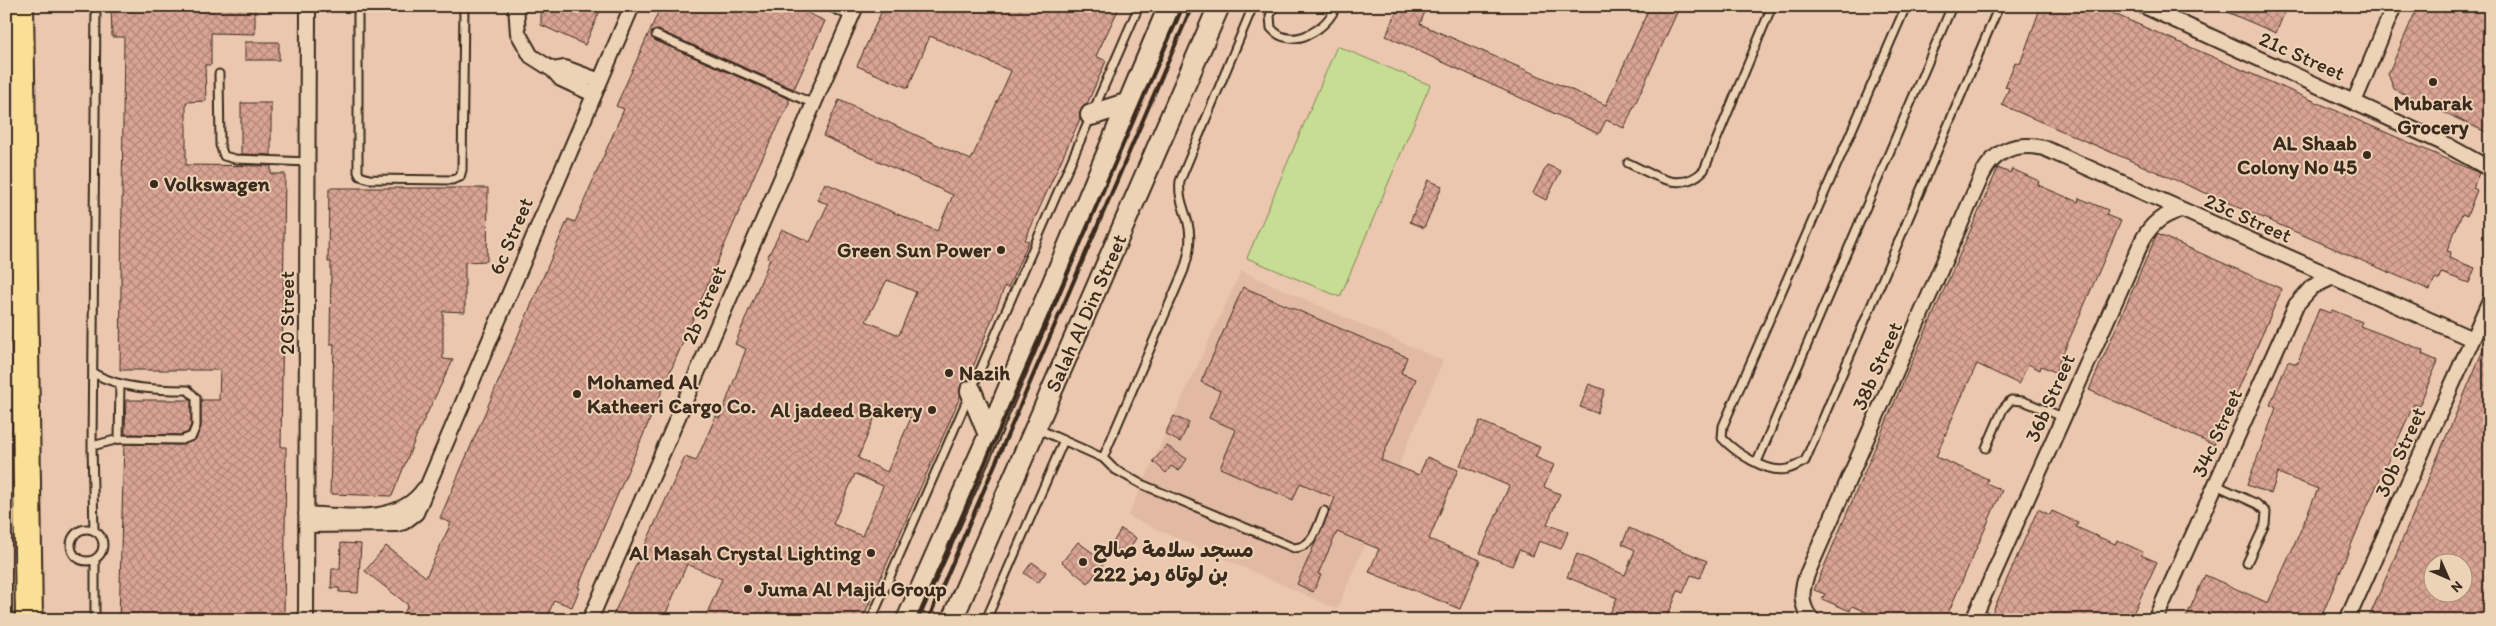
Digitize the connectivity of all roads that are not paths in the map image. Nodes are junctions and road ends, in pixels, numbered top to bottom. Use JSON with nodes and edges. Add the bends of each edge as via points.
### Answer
{"nodes":[{"id":1,"x":20,"y":6,"type":"edge"},
{"id":2,"x":96,"y":6,"type":"edge"},
{"id":3,"x":308,"y":6,"type":"edge"},
{"id":4,"x":358,"y":6,"type":"edge"},
{"id":5,"x":464,"y":6,"type":"edge"},
{"id":6,"x":516,"y":6,"type":"edge"},
{"id":7,"x":632,"y":6,"type":"edge"},
{"id":8,"x":828,"y":6,"type":"edge"},
{"id":9,"x":1139,"y":6,"type":"edge"},
{"id":10,"x":1169,"y":6,"type":"edge"},
{"id":11,"x":1219,"y":6,"type":"edge"},
{"id":12,"x":1253,"y":6,"type":"edge"},
{"id":13,"x":1274,"y":6,"type":"edge"},
{"id":14,"x":1336,"y":6,"type":"edge"},
{"id":15,"x":1772,"y":6,"type":"edge"},
{"id":16,"x":1906,"y":6,"type":"edge"},
{"id":17,"x":1952,"y":6,"type":"edge"},
{"id":18,"x":1999,"y":6,"type":"edge"},
{"id":19,"x":2144,"y":6,"type":"edge"},
{"id":20,"x":2394,"y":6,"type":"edge"},
{"id":21,"x":854,"y":11,"type":"edge"},
{"id":22,"x":656,"y":35,"type":"dead end"},
{"id":23,"x":553,"y":70,"type":"junction"},
{"id":24,"x":219,"y":74,"type":"dead end"},
{"id":25,"x":600,"y":80,"type":"junction"},
{"id":26,"x":594,"y":94,"type":"junction"},
{"id":27,"x":2354,"y":102,"type":"junction"},
{"id":28,"x":1129,"y":103,"type":"junction"},
{"id":29,"x":814,"y":104,"type":"junction"},
{"id":30,"x":1091,"y":115,"type":"junction"},
{"id":31,"x":2443,"y":143,"type":"junction"},
{"id":32,"x":2005,"y":149,"type":"joint"},
{"id":33,"x":2490,"y":159,"type":"edge"},
{"id":34,"x":308,"y":162,"type":"junction"},
{"id":35,"x":1628,"y":163,"type":"dead end"},
{"id":36,"x":2490,"y":169,"type":"edge"},
{"id":37,"x":2181,"y":210,"type":"junction"},
{"id":38,"x":2332,"y":277,"type":"junction"},
{"id":39,"x":2490,"y":300,"type":"edge"},
{"id":40,"x":2472,"y":339,"type":"junction"},
{"id":41,"x":93,"y":373,"type":"junction"},
{"id":42,"x":120,"y":385,"type":"junction"},
{"id":43,"x":971,"y":391,"type":"junction"},
{"id":44,"x":2064,"y":417,"type":"junction"},
{"id":45,"x":1036,"y":428,"type":"junction"},
{"id":46,"x":989,"y":435,"type":"junction"},
{"id":47,"x":119,"y":439,"type":"junction"},
{"id":48,"x":1064,"y":440,"type":"junction"},
{"id":49,"x":92,"y":446,"type":"junction"},
{"id":50,"x":1986,"y":448,"type":"dead end"},
{"id":51,"x":1103,"y":458,"type":"junction"},
{"id":52,"x":1757,"y":462,"type":"junction"},
{"id":53,"x":2216,"y":485,"type":"junction"},
{"id":54,"x":1324,"y":511,"type":"dead end"},
{"id":55,"x":306,"y":520,"type":"junction"},
{"id":56,"x":94,"y":531,"type":"junction"},
{"id":57,"x":95,"y":558,"type":"junction"},
{"id":58,"x":2247,"y":563,"type":"dead end"},
{"id":59,"x":29,"y":620,"type":"edge"},
{"id":60,"x":95,"y":620,"type":"edge"},
{"id":61,"x":306,"y":620,"type":"edge"},
{"id":62,"x":590,"y":620,"type":"edge"},
{"id":63,"x":871,"y":620,"type":"edge"},
{"id":64,"x":907,"y":620,"type":"edge"},
{"id":65,"x":952,"y":620,"type":"edge"},
{"id":66,"x":986,"y":620,"type":"edge"},
{"id":67,"x":1812,"y":620,"type":"edge"},
{"id":68,"x":1973,"y":620,"type":"edge"},
{"id":69,"x":2155,"y":620,"type":"edge"},
{"id":70,"x":2347,"y":620,"type":"edge"}],
"edges":[{"from":1,"to":59,"type":"highway"},
{"from":2,"to":41,"type":"lane"},
{"from":3,"to":34,"type":"street","name":"20 Street"},
{"from":4,"to":5,"type":"lane","via":[[358,172],[369,179],[452,180],[460,177],[462,170]]},
{"from":6,"to":23,"type":"street","via":[[518,33],[523,45],[531,56]]},
{"from":7,"to":25,"type":"street","name":"6c Street"},
{"from":8,"to":21,"type":"lane"},
{"from":9,"to":30,"type":"lane"},
{"from":10,"to":28,"type":"main road","name":"Salah Al Din Street"},
{"from":11,"to":45,"type":"main road","name":"Salah Al Din Street"},
{"from":12,"to":51,"type":"lane","via":[[1180,181],[1180,200],[1190,240],[1184,270]]},
{"from":13,"to":14,"type":"lane","via":[[1270,16],[1271,28],[1280,34],[1299,37],[1320,29]]},
{"from":15,"to":35,"type":"lane","via":[[1704,170],[1697,177],[1678,183]]},
{"from":16,"to":52,"type":"lane","via":[[1723,426],[1722,438],[1729,446]]},
{"from":17,"to":52,"type":"lane"},
{"from":18,"to":52,"type":"lane","via":[[1805,462],[1786,470],[1769,468]]},
{"from":19,"to":27,"type":"street","name":"21c Street"},
{"from":20,"to":27,"type":"street"},
{"from":21,"to":29,"type":"street","name":"2b Street"},
{"from":22,"to":29,"type":"lane"},
{"from":23,"to":25,"type":"street","via":[[565,68]]},
{"from":23,"to":26,"type":"street","via":[[560,79]]},
{"from":24,"to":34,"type":"lane","via":[[220,145],[224,156]]},
{"from":25,"to":26,"type":"street","name":"6c Street"},
{"from":26,"to":55,"type":"street","name":"6c Street","via":[[428,482],[412,502],[388,513]]},
{"from":27,"to":31,"type":"street","name":"21c Street"},
{"from":28,"to":30,"type":"main road"},
{"from":28,"to":46,"type":"main road","name":"Salah Al Din Street"},
{"from":29,"to":62,"type":"street","name":"2b Street"},
{"from":30,"to":43,"type":"lane"},
{"from":31,"to":33,"type":"street","name":"21c Street"},
{"from":31,"to":36,"type":"street","name":"21c Street"},
{"from":32,"to":37,"type":"street","name":"23c Street","via":[[2018,145],[2044,148]]},
{"from":32,"to":67,"type":"street","name":"38b Street","via":[[1987,164],[1808,572],[1802,595],[1803,606]]},
{"from":34,"to":55,"type":"street","name":"20 Street"},
{"from":37,"to":38,"type":"street","name":"23c Street"},
{"from":37,"to":44,"type":"street","name":"36b Street","via":[[2157,220],[2148,230]]},
{"from":38,"to":40,"type":"street","name":"23c Street"},
{"from":38,"to":53,"type":"street","name":"34c Street","via":[[2312,287],[2296,305]]},
{"from":39,"to":40,"type":"street","name":"30b Street"},
{"from":40,"to":70,"type":"street","name":"30b Street"},
{"from":41,"to":42,"type":"lane"},
{"from":41,"to":49,"type":"lane"},
{"from":42,"to":47,"type":"lane"},
{"from":42,"to":47,"type":"lane","via":[[188,390],[196,398],[196,426],[192,436],[182,440]]},
{"from":43,"to":46,"type":"main road"},
{"from":43,"to":63,"type":"lane"},
{"from":44,"to":50,"type":"lane","via":[[2023,401],[2011,400],[2003,409]]},
{"from":44,"to":68,"type":"street","name":"36b Street"},
{"from":45,"to":48,"type":"lane"},
{"from":45,"to":65,"type":"main road","name":"Salah Al Din Street"},
{"from":46,"to":64,"type":"main road","name":"Salah Al Din Street"},
{"from":47,"to":49,"type":"lane"},
{"from":48,"to":51,"type":"lane"},
{"from":48,"to":66,"type":"lane"},
{"from":49,"to":56,"type":"lane"},
{"from":51,"to":54,"type":"lane","via":[[1127,478],[1294,548],[1310,542]]},
{"from":53,"to":58,"type":"lane","via":[[2257,504],[2266,512],[2265,524]]},
{"from":53,"to":69,"type":"street","name":"34c Street"},
{"from":55,"to":61,"type":"street","name":"20 Street"},
{"from":56,"to":57,"type":"lane","via":[[103,545]]},
{"from":56,"to":57,"type":"lane","via":[[79,531],[71,545],[79,558]]},
{"from":57,"to":60,"type":"lane"}]}
